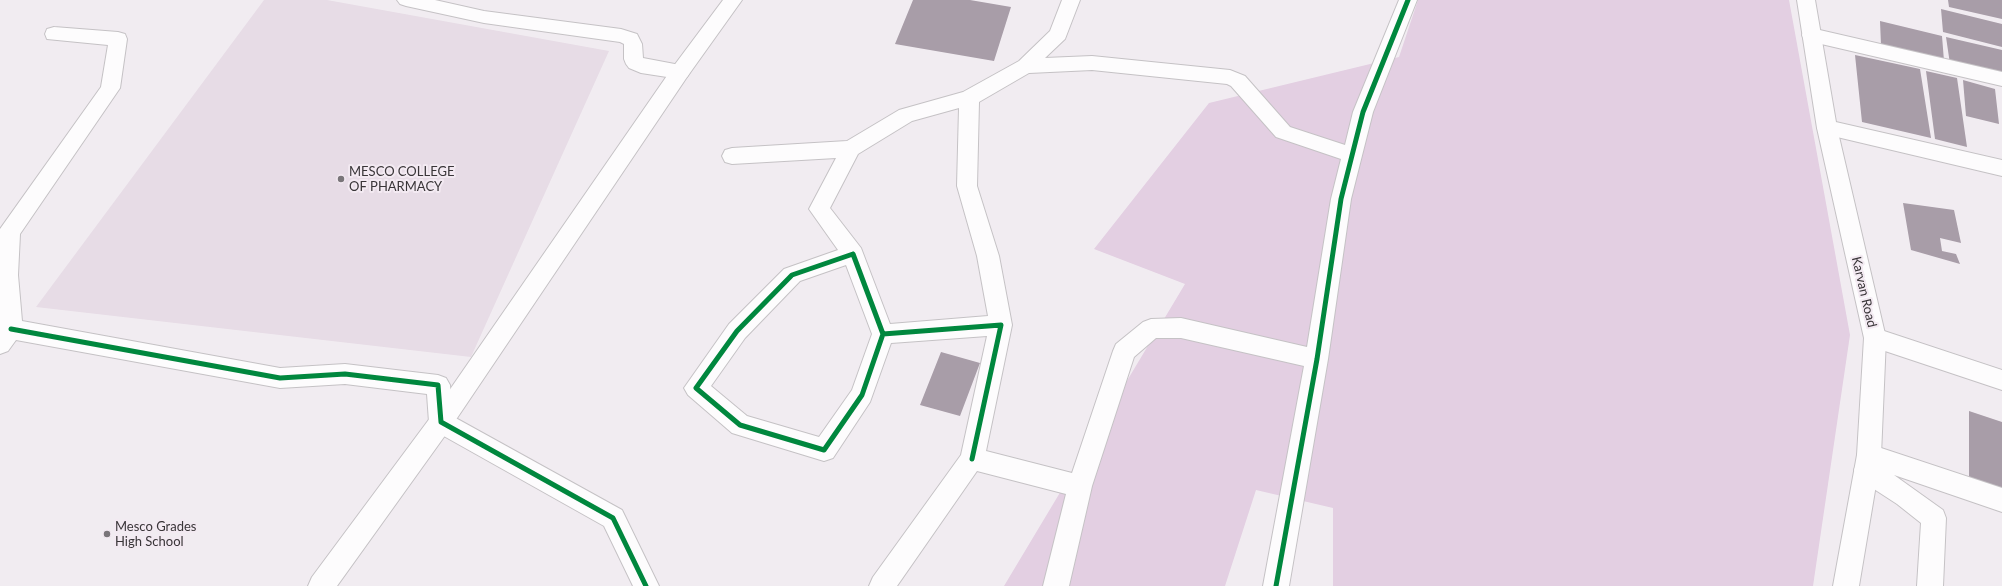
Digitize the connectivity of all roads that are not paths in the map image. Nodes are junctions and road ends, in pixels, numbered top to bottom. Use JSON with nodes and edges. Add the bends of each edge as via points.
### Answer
{"nodes":[{"id":1,"x":406,"y":0,"type":"edge"},
{"id":2,"x":733,"y":0,"type":"edge"},
{"id":3,"x":1071,"y":0,"type":"edge"},
{"id":4,"x":1408,"y":0,"type":"edge"},
{"id":5,"x":1806,"y":0,"type":"edge"},
{"id":6,"x":54,"y":34,"type":"dead end"},
{"id":7,"x":1811,"y":35,"type":"junction"},
{"id":8,"x":1026,"y":66,"type":"junction"},
{"id":9,"x":680,"y":72,"type":"junction"},
{"id":10,"x":2002,"y":79,"type":"edge"},
{"id":11,"x":969,"y":98,"type":"junction"},
{"id":12,"x":1827,"y":128,"type":"junction"},
{"id":13,"x":851,"y":149,"type":"junction"},
{"id":14,"x":1352,"y":155,"type":"junction"},
{"id":15,"x":732,"y":156,"type":"dead end"},
{"id":16,"x":2002,"y":168,"type":"edge"},
{"id":17,"x":853,"y":254,"type":"junction"},
{"id":18,"x":1001,"y":326,"type":"junction"},
{"id":19,"x":883,"y":334,"type":"junction"},
{"id":20,"x":6,"y":337,"type":"edge"},
{"id":21,"x":1875,"y":338,"type":"junction"},
{"id":22,"x":1316,"y":359,"type":"junction"},
{"id":23,"x":2002,"y":380,"type":"edge"},
{"id":24,"x":441,"y":422,"type":"junction"},
{"id":25,"x":972,"y":459,"type":"junction"},
{"id":26,"x":1868,"y":463,"type":"junction"},
{"id":27,"x":1080,"y":486,"type":"junction"},
{"id":28,"x":2002,"y":500,"type":"edge"},
{"id":29,"x":321,"y":586,"type":"edge"},
{"id":30,"x":646,"y":586,"type":"edge"},
{"id":31,"x":882,"y":586,"type":"edge"},
{"id":32,"x":1056,"y":586,"type":"edge"},
{"id":33,"x":1276,"y":586,"type":"edge"},
{"id":34,"x":1846,"y":586,"type":"edge"},
{"id":35,"x":1930,"y":586,"type":"edge"}],
"edges":[{"from":1,"to":9,"type":"street","via":[[484,17],[621,36],[630,39],[633,44],[633,60],[636,64]]},
{"from":2,"to":9,"type":"street"},
{"from":3,"to":8,"type":"street","via":[[1058,34]]},
{"from":4,"to":14,"type":"street","via":[[1363,112]]},
{"from":5,"to":7,"type":"street","name":"Karvan Road"},
{"from":6,"to":20,"type":"street","via":[[118,39],[110,88],[9,232],[7,275],[11,308]]},
{"from":7,"to":10,"type":"street"},
{"from":7,"to":12,"type":"street","name":"Karvan Road"},
{"from":8,"to":11,"type":"street"},
{"from":8,"to":14,"type":"street","via":[[1092,63],[1230,77],[1238,80],[1284,132]]},
{"from":9,"to":24,"type":"street"},
{"from":11,"to":13,"type":"street","via":[[906,115]]},
{"from":11,"to":18,"type":"street","via":[[967,186],[988,256]]},
{"from":12,"to":16,"type":"street"},
{"from":12,"to":21,"type":"street","name":"Karvan Road"},
{"from":13,"to":15,"type":"street"},
{"from":13,"to":17,"type":"street","via":[[819,209]]},
{"from":14,"to":22,"type":"street","via":[[1341,199]]},
{"from":17,"to":19,"type":"street"},
{"from":17,"to":19,"type":"street","via":[[792,275],[737,331],[696,388],[740,425],[824,450],[862,395]]},
{"from":18,"to":19,"type":"street"},
{"from":18,"to":25,"type":"street"},
{"from":20,"to":24,"type":"street","via":[[280,378],[345,374],[438,385]]},
{"from":21,"to":23,"type":"street"},
{"from":21,"to":26,"type":"street","name":"Karvan Road"},
{"from":22,"to":27,"type":"street","via":[[1181,328],[1151,329],[1124,351]]},
{"from":22,"to":33,"type":"street"},
{"from":24,"to":29,"type":"street"},
{"from":24,"to":30,"type":"street","via":[[613,518]]},
{"from":25,"to":27,"type":"street"},
{"from":25,"to":31,"type":"street"},
{"from":26,"to":28,"type":"street"},
{"from":26,"to":34,"type":"street","name":"Karvan Road"},
{"from":26,"to":35,"type":"street","via":[[1934,518]]},
{"from":27,"to":32,"type":"street"}]}
